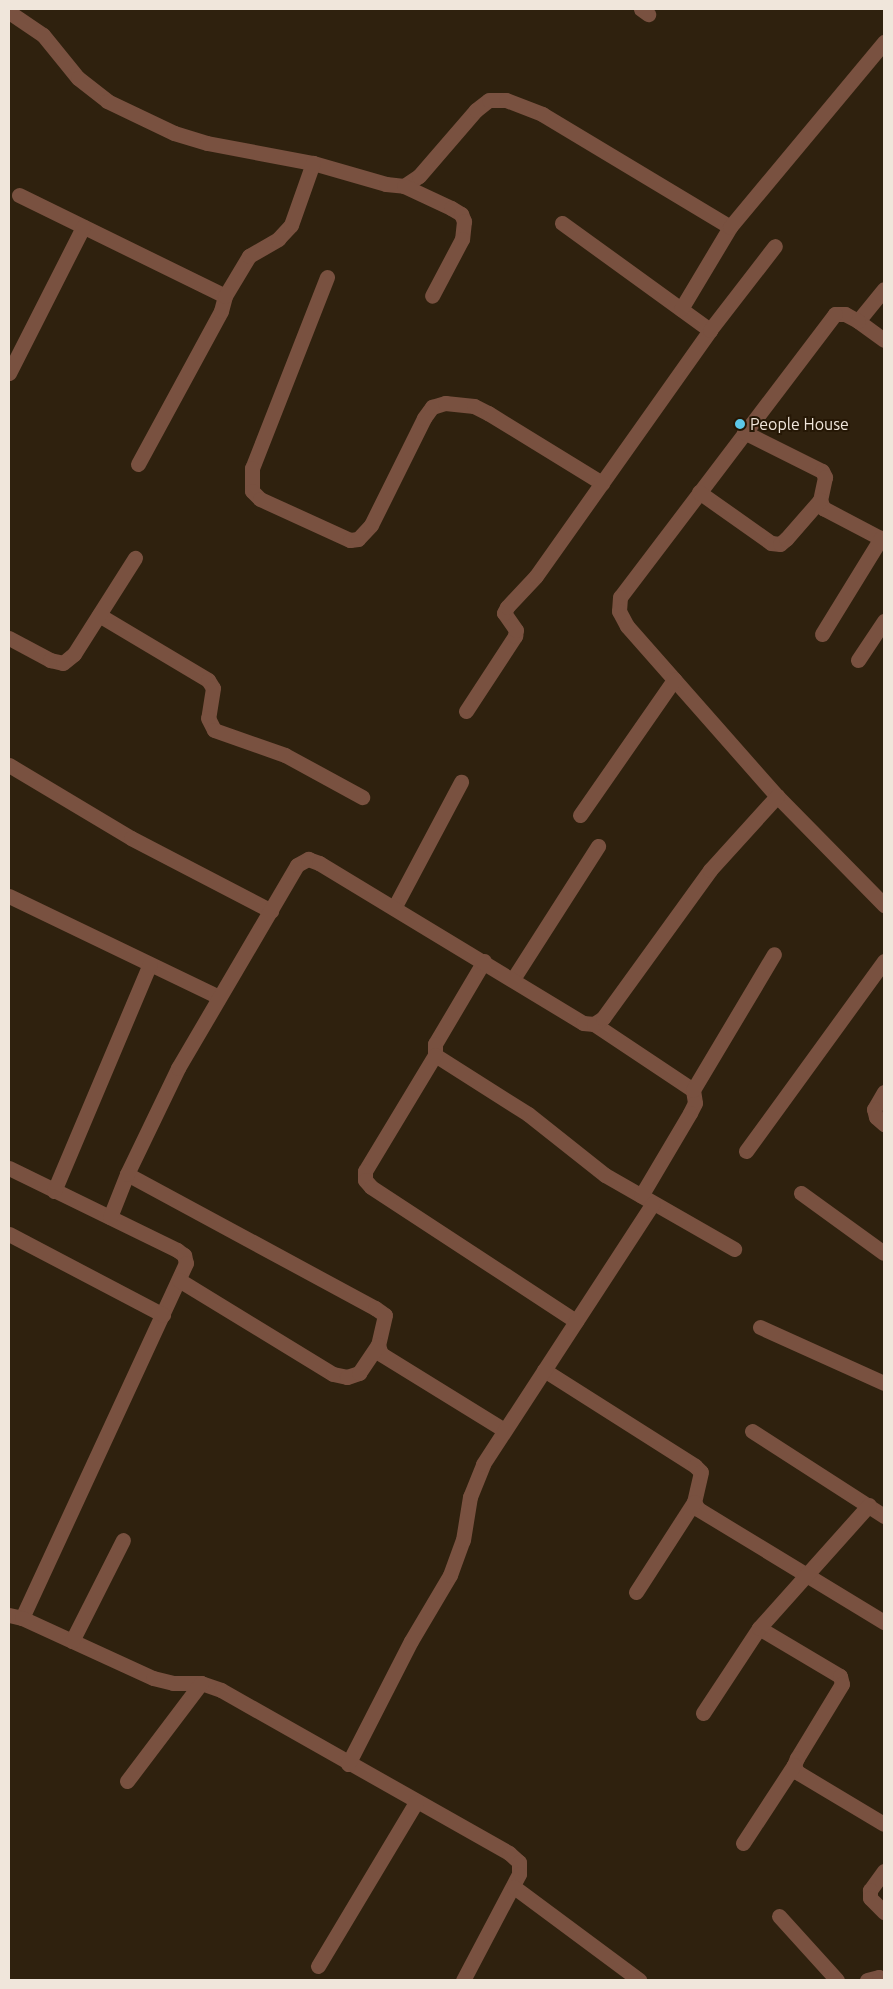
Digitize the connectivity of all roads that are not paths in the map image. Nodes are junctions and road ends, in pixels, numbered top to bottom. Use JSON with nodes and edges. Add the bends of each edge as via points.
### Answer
{"nodes":[{"id":1,"x":9,"y":12,"type":"edge"},
{"id":2,"x":884,"y":42,"type":"edge"},
{"id":3,"x":313,"y":163,"type":"junction"},
{"id":4,"x":404,"y":186,"type":"junction"},
{"id":5,"x":19,"y":195,"type":"dead end"},
{"id":6,"x":562,"y":223,"type":"dead end"},
{"id":7,"x":83,"y":226,"type":"junction"},
{"id":8,"x":730,"y":227,"type":"junction"},
{"id":9,"x":775,"y":246,"type":"dead end"},
{"id":10,"x":327,"y":277,"type":"dead end"},
{"id":11,"x":884,"y":289,"type":"edge"},
{"id":12,"x":225,"y":296,"type":"junction"},
{"id":13,"x":432,"y":296,"type":"dead end"},
{"id":14,"x":681,"y":309,"type":"junction"},
{"id":15,"x":858,"y":321,"type":"junction"},
{"id":16,"x":710,"y":330,"type":"junction"},
{"id":17,"x":884,"y":340,"type":"edge"},
{"id":18,"x":9,"y":373,"type":"edge"},
{"id":19,"x":744,"y":432,"type":"junction"},
{"id":20,"x":138,"y":464,"type":"dead end"},
{"id":21,"x":602,"y":483,"type":"junction"},
{"id":22,"x":699,"y":492,"type":"junction"},
{"id":23,"x":820,"y":500,"type":"junction"},
{"id":24,"x":883,"y":539,"type":"edge"},
{"id":25,"x":135,"y":558,"type":"dead end"},
{"id":26,"x":99,"y":615,"type":"junction"},
{"id":27,"x":884,"y":621,"type":"edge"},
{"id":28,"x":822,"y":634,"type":"dead end"},
{"id":29,"x":9,"y":638,"type":"edge"},
{"id":30,"x":858,"y":660,"type":"dead end"},
{"id":31,"x":674,"y":680,"type":"junction"},
{"id":32,"x":466,"y":711,"type":"dead end"},
{"id":33,"x":9,"y":765,"type":"edge"},
{"id":34,"x":461,"y":782,"type":"dead end"},
{"id":35,"x":777,"y":796,"type":"junction"},
{"id":36,"x":362,"y":797,"type":"dead end"},
{"id":37,"x":580,"y":815,"type":"dead end"},
{"id":38,"x":598,"y":846,"type":"dead end"},
{"id":39,"x":9,"y":896,"type":"edge"},
{"id":40,"x":884,"y":905,"type":"edge"},
{"id":41,"x":394,"y":908,"type":"junction"},
{"id":42,"x":271,"y":910,"type":"junction"},
{"id":43,"x":774,"y":954,"type":"dead end"},
{"id":44,"x":484,"y":961,"type":"junction"},
{"id":45,"x":884,"y":961,"type":"edge"},
{"id":46,"x":150,"y":964,"type":"junction"},
{"id":47,"x":513,"y":979,"type":"junction"},
{"id":48,"x":219,"y":997,"type":"junction"},
{"id":49,"x":594,"y":1024,"type":"junction"},
{"id":50,"x":435,"y":1055,"type":"junction"},
{"id":51,"x":693,"y":1090,"type":"junction"},
{"id":52,"x":884,"y":1092,"type":"edge"},
{"id":53,"x":884,"y":1124,"type":"edge"},
{"id":54,"x":746,"y":1151,"type":"dead end"},
{"id":55,"x":9,"y":1168,"type":"edge"},
{"id":56,"x":127,"y":1174,"type":"junction"},
{"id":57,"x":54,"y":1191,"type":"junction"},
{"id":58,"x":801,"y":1193,"type":"dead end"},
{"id":59,"x":647,"y":1199,"type":"junction"},
{"id":60,"x":110,"y":1217,"type":"junction"},
{"id":61,"x":9,"y":1234,"type":"edge"},
{"id":62,"x":734,"y":1249,"type":"dead end"},
{"id":63,"x":884,"y":1253,"type":"edge"},
{"id":64,"x":179,"y":1280,"type":"junction"},
{"id":65,"x":163,"y":1314,"type":"junction"},
{"id":66,"x":576,"y":1321,"type":"junction"},
{"id":67,"x":760,"y":1327,"type":"dead end"},
{"id":68,"x":378,"y":1345,"type":"junction"},
{"id":69,"x":544,"y":1370,"type":"junction"},
{"id":70,"x":884,"y":1382,"type":"edge"},
{"id":71,"x":504,"y":1430,"type":"junction"},
{"id":72,"x":752,"y":1431,"type":"dead end"},
{"id":73,"x":694,"y":1502,"type":"junction"},
{"id":74,"x":869,"y":1505,"type":"junction"},
{"id":75,"x":884,"y":1516,"type":"edge"},
{"id":76,"x":123,"y":1540,"type":"dead end"},
{"id":77,"x":808,"y":1574,"type":"junction"},
{"id":78,"x":636,"y":1592,"type":"dead end"},
{"id":79,"x":15,"y":1617,"type":"edge"},
{"id":80,"x":884,"y":1622,"type":"edge"},
{"id":81,"x":759,"y":1628,"type":"junction"},
{"id":82,"x":72,"y":1641,"type":"junction"},
{"id":83,"x":201,"y":1683,"type":"junction"},
{"id":84,"x":704,"y":1714,"type":"dead end"},
{"id":85,"x":348,"y":1764,"type":"junction"},
{"id":86,"x":794,"y":1765,"type":"junction"},
{"id":87,"x":127,"y":1781,"type":"dead end"},
{"id":88,"x":416,"y":1802,"type":"junction"},
{"id":89,"x":884,"y":1824,"type":"edge"},
{"id":90,"x":742,"y":1842,"type":"dead end"},
{"id":91,"x":884,"y":1871,"type":"edge"},
{"id":92,"x":514,"y":1887,"type":"junction"},
{"id":93,"x":884,"y":1912,"type":"edge"},
{"id":94,"x":779,"y":1916,"type":"dead end"},
{"id":95,"x":318,"y":1966,"type":"dead end"},
{"id":96,"x":463,"y":1980,"type":"edge"},
{"id":97,"x":639,"y":1980,"type":"edge"},
{"id":98,"x":837,"y":1980,"type":"edge"},
{"id":99,"x":867,"y":1980,"type":"edge"},
{"id":100,"x":883,"y":1980,"type":"edge"}],
"edges":[{"from":1,"to":3,"type":"street","via":[[43,35],[78,78],[108,101],[140,119],[207,142]]},
{"from":2,"to":8,"type":"street"},
{"from":3,"to":4,"type":"street"},
{"from":3,"to":12,"type":"street","via":[[291,225],[278,239],[249,256]]},
{"from":4,"to":8,"type":"street","via":[[418,176],[476,110],[489,100],[506,100],[542,114]]},
{"from":4,"to":13,"type":"street","via":[[461,214],[464,222],[462,239]]},
{"from":5,"to":7,"type":"street"},
{"from":6,"to":14,"type":"street"},
{"from":7,"to":12,"type":"street"},
{"from":7,"to":18,"type":"street"},
{"from":8,"to":14,"type":"street"},
{"from":9,"to":16,"type":"street"},
{"from":10,"to":21,"type":"street","via":[[252,468],[252,491],[260,499],[350,540],[358,539],[370,525],[424,418],[432,407],[445,403],[474,406],[488,413]]},
{"from":11,"to":15,"type":"street"},
{"from":12,"to":20,"type":"street","via":[[221,311]]},
{"from":14,"to":16,"type":"street"},
{"from":15,"to":17,"type":"street"},
{"from":15,"to":19,"type":"street","via":[[845,314],[835,314]]},
{"from":16,"to":21,"type":"street"},
{"from":19,"to":22,"type":"street"},
{"from":19,"to":23,"type":"street","via":[[822,471],[825,477]]},
{"from":21,"to":32,"type":"street","via":[[536,576],[504,613],[516,630],[515,636]]},
{"from":22,"to":23,"type":"street","via":[[771,543],[780,544]]},
{"from":22,"to":31,"type":"street","via":[[620,597],[618,611]]},
{"from":23,"to":24,"type":"street","via":[[823,508]]},
{"from":24,"to":28,"type":"street"},
{"from":25,"to":26,"type":"street"},
{"from":26,"to":29,"type":"street","via":[[74,654],[62,663]]},
{"from":26,"to":36,"type":"street","via":[[208,680],[213,688],[208,718],[214,730],[285,755]]},
{"from":27,"to":30,"type":"street"},
{"from":31,"to":35,"type":"street"},
{"from":31,"to":37,"type":"street"},
{"from":33,"to":42,"type":"street","via":[[131,838]]},
{"from":34,"to":41,"type":"street"},
{"from":35,"to":40,"type":"street"},
{"from":35,"to":49,"type":"street","via":[[710,870],[603,1018]]},
{"from":38,"to":47,"type":"street"},
{"from":39,"to":46,"type":"street"},
{"from":41,"to":42,"type":"street","via":[[308,859],[297,865]]},
{"from":41,"to":44,"type":"street"},
{"from":42,"to":48,"type":"street"},
{"from":43,"to":51,"type":"street"},
{"from":44,"to":47,"type":"street"},
{"from":44,"to":50,"type":"street","via":[[434,1044]]},
{"from":45,"to":54,"type":"street"},
{"from":46,"to":48,"type":"street"},
{"from":46,"to":57,"type":"street"},
{"from":47,"to":49,"type":"street","via":[[582,1023]]},
{"from":48,"to":56,"type":"street","via":[[178,1068]]},
{"from":49,"to":51,"type":"street"},
{"from":50,"to":59,"type":"street","via":[[520,1109],[605,1175]]},
{"from":50,"to":66,"type":"street","via":[[365,1171],[365,1180]]},
{"from":51,"to":59,"type":"street","via":[[696,1103]]},
{"from":52,"to":53,"type":"street","via":[[874,1109],[876,1117]]},
{"from":55,"to":57,"type":"street"},
{"from":56,"to":60,"type":"street"},
{"from":56,"to":68,"type":"street","via":[[375,1308],[385,1315]]},
{"from":57,"to":60,"type":"street"},
{"from":58,"to":63,"type":"street"},
{"from":59,"to":62,"type":"street"},
{"from":59,"to":66,"type":"street"},
{"from":60,"to":64,"type":"street","via":[[184,1255],[186,1263]]},
{"from":61,"to":65,"type":"street"},
{"from":64,"to":65,"type":"street"},
{"from":64,"to":68,"type":"street","via":[[333,1374],[347,1377],[358,1373]]},
{"from":65,"to":79,"type":"street"},
{"from":66,"to":69,"type":"street"},
{"from":67,"to":70,"type":"street"},
{"from":68,"to":71,"type":"street","via":[[390,1362]]},
{"from":69,"to":71,"type":"street"},
{"from":69,"to":73,"type":"street","via":[[695,1466],[701,1472]]},
{"from":71,"to":85,"type":"street","via":[[474,1483],[463,1540],[450,1575],[407,1648]]},
{"from":72,"to":74,"type":"street"},
{"from":73,"to":77,"type":"street","via":[[706,1515]]},
{"from":73,"to":78,"type":"street"},
{"from":74,"to":75,"type":"street"},
{"from":74,"to":77,"type":"street"},
{"from":76,"to":82,"type":"street"},
{"from":77,"to":80,"type":"street"},
{"from":77,"to":81,"type":"street"},
{"from":79,"to":82,"type":"street"},
{"from":81,"to":84,"type":"street"},
{"from":81,"to":86,"type":"street","via":[[840,1676],[842,1684]]},
{"from":82,"to":83,"type":"street","via":[[153,1678],[173,1684]]},
{"from":83,"to":85,"type":"street","via":[[273,1717]]},
{"from":83,"to":87,"type":"street"},
{"from":85,"to":88,"type":"street"},
{"from":86,"to":89,"type":"street","via":[[797,1772],[813,1784]]},
{"from":86,"to":90,"type":"street"},
{"from":88,"to":92,"type":"street","via":[[509,1853],[519,1862]]},
{"from":88,"to":95,"type":"street"},
{"from":91,"to":93,"type":"street","via":[[870,1890],[870,1898]]},
{"from":92,"to":96,"type":"street"},
{"from":92,"to":97,"type":"street"},
{"from":94,"to":98,"type":"street"},
{"from":99,"to":100,"type":"street","via":[[879,1977]]}]}
